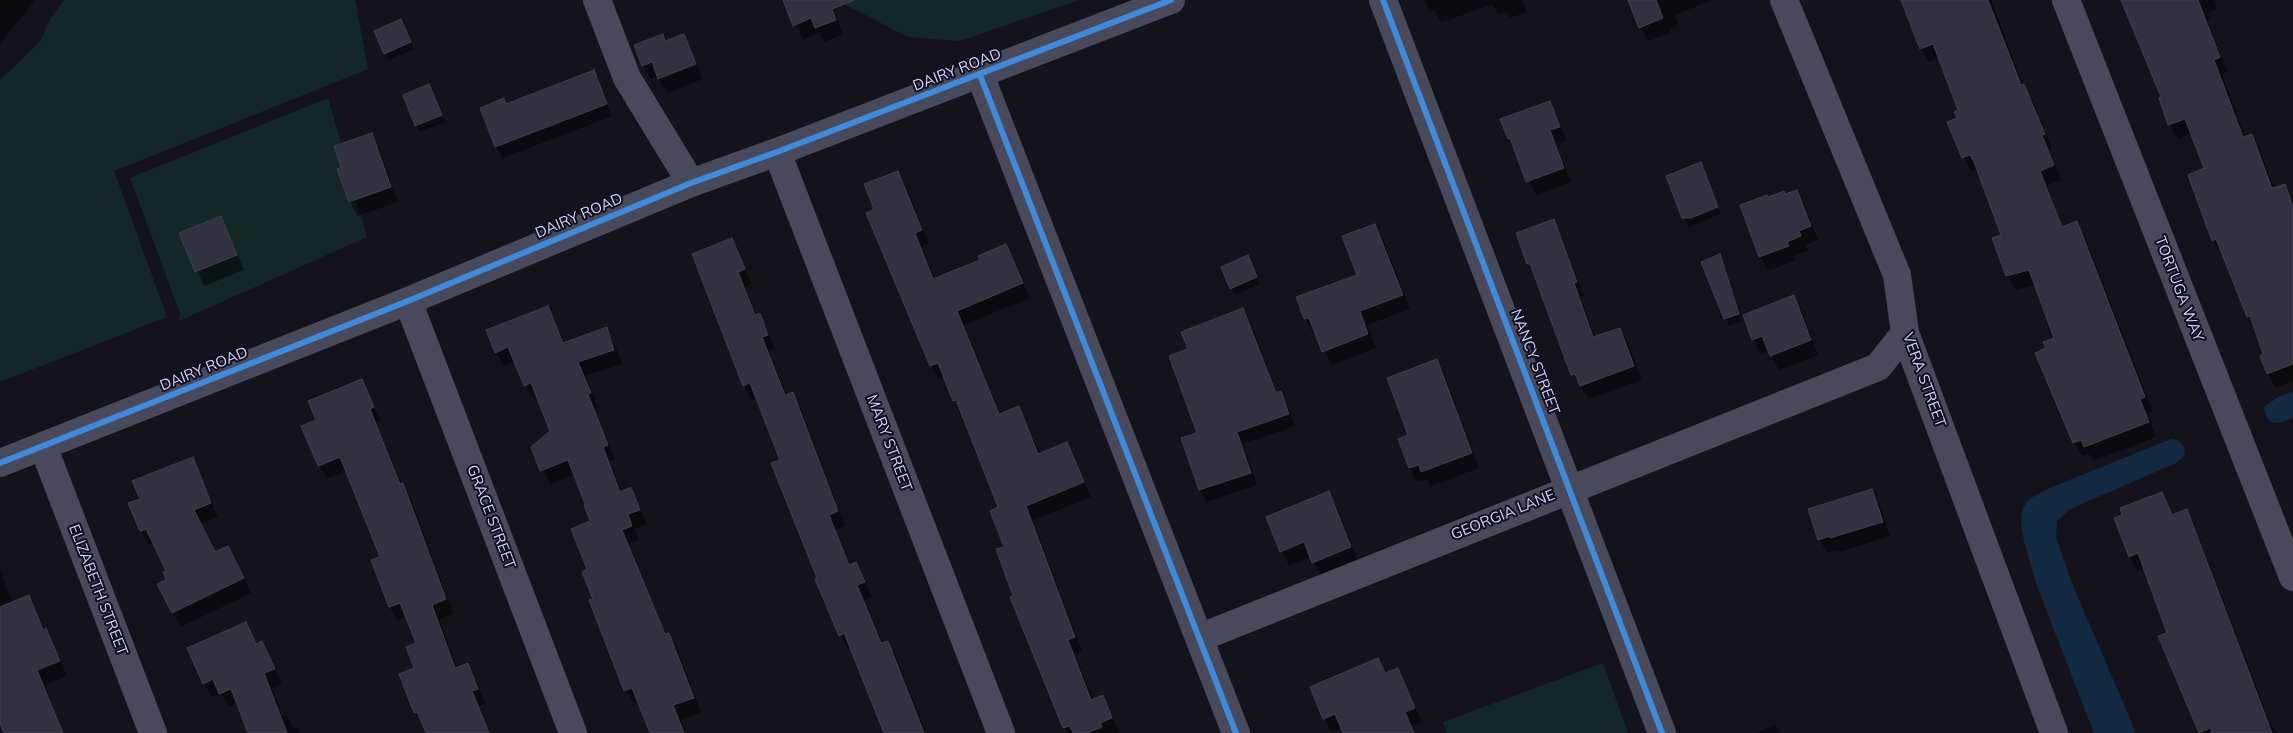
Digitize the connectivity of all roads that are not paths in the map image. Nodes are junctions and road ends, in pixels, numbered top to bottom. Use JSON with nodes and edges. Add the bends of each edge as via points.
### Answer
{"nodes":[{"id":1,"x":597,"y":0,"type":"edge"},
{"id":2,"x":1171,"y":0,"type":"edge"},
{"id":3,"x":1383,"y":0,"type":"edge"},
{"id":4,"x":1784,"y":0,"type":"edge"},
{"id":5,"x":2066,"y":0,"type":"edge"},
{"id":6,"x":980,"y":75,"type":"junction"},
{"id":7,"x":778,"y":152,"type":"junction"},
{"id":8,"x":691,"y":183,"type":"junction"},
{"id":9,"x":408,"y":301,"type":"junction"},
{"id":10,"x":1905,"y":333,"type":"junction"},
{"id":11,"x":43,"y":446,"type":"junction"},
{"id":12,"x":0,"y":463,"type":"edge"},
{"id":13,"x":1570,"y":488,"type":"junction"},
{"id":14,"x":2293,"y":577,"type":"edge"},
{"id":15,"x":1199,"y":638,"type":"junction"},
{"id":16,"x":153,"y":733,"type":"edge"},
{"id":17,"x":573,"y":733,"type":"edge"},
{"id":18,"x":1001,"y":733,"type":"edge"},
{"id":19,"x":1236,"y":733,"type":"edge"},
{"id":20,"x":1662,"y":733,"type":"edge"},
{"id":21,"x":2054,"y":733,"type":"edge"}],
"edges":[{"from":1,"to":8,"type":"street","via":[[627,78]]},
{"from":2,"to":6,"type":"street","name":"DAIRY ROAD"},
{"from":3,"to":13,"type":"street","name":"NANCY STREET"},
{"from":4,"to":10,"type":"street","name":"VERA STREET","via":[[1897,275]]},
{"from":5,"to":14,"type":"street","name":"TORTUGA WAY"},
{"from":6,"to":7,"type":"street","name":"DAIRY ROAD"},
{"from":6,"to":15,"type":"street"},
{"from":7,"to":8,"type":"street","name":"DAIRY ROAD"},
{"from":7,"to":18,"type":"street","name":"MARY STREET"},
{"from":8,"to":9,"type":"street","name":"DAIRY ROAD"},
{"from":9,"to":11,"type":"street","name":"DAIRY ROAD"},
{"from":9,"to":17,"type":"street","name":"GRACE STREET"},
{"from":10,"to":13,"type":"street","name":"GEORGIA LANE","via":[[1878,367]]},
{"from":10,"to":21,"type":"street","name":"VERA STREET"},
{"from":11,"to":12,"type":"street","name":"DAIRY ROAD"},
{"from":11,"to":16,"type":"street","name":"ELIZABETH STREET"},
{"from":13,"to":15,"type":"street","name":"GEORGIA LANE"},
{"from":13,"to":20,"type":"street","name":"NANCY STREET"},
{"from":15,"to":19,"type":"street"}]}
